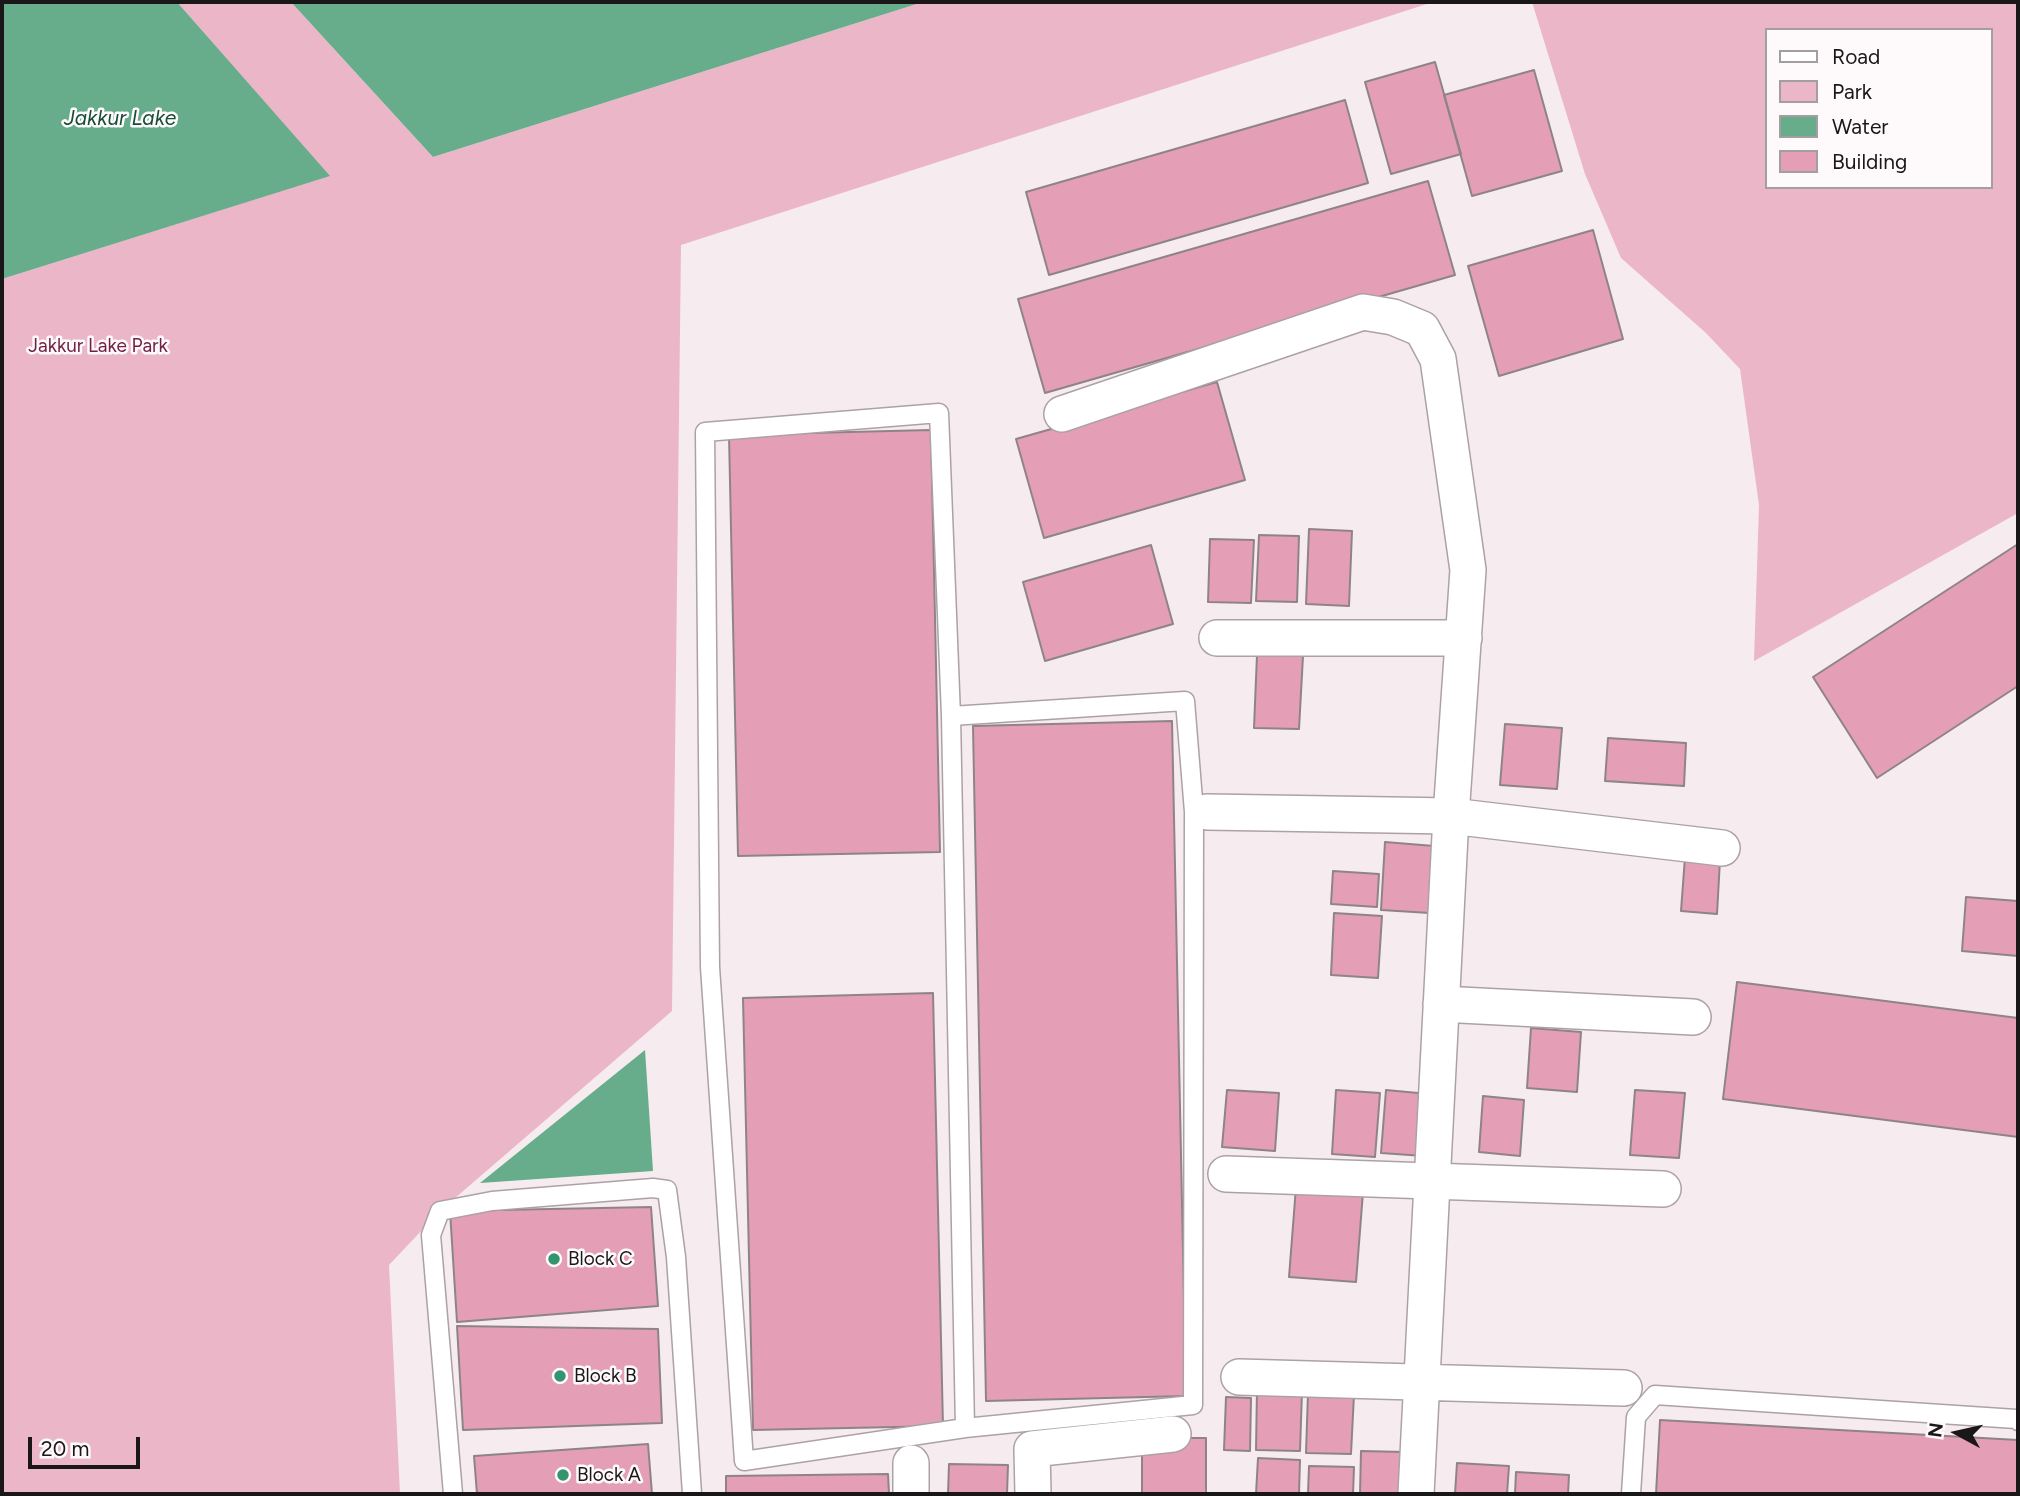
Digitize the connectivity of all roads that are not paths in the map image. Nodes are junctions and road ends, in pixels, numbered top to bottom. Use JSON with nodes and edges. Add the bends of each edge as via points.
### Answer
{"nodes":[{"id":1,"x":1062,"y":414,"type":"dead end"},
{"id":2,"x":1217,"y":638,"type":"dead end"},
{"id":3,"x":1464,"y":638,"type":"junction"},
{"id":4,"x":951,"y":716,"type":"junction"},
{"id":5,"x":1200,"y":812,"type":"junction"},
{"id":6,"x":1451,"y":816,"type":"junction"},
{"id":7,"x":1722,"y":848,"type":"dead end"},
{"id":8,"x":1441,"y":1004,"type":"junction"},
{"id":9,"x":1693,"y":1017,"type":"dead end"},
{"id":10,"x":1226,"y":1174,"type":"dead end"},
{"id":11,"x":1432,"y":1181,"type":"junction"},
{"id":12,"x":1663,"y":1189,"type":"dead end"},
{"id":13,"x":1239,"y":1377,"type":"dead end"},
{"id":14,"x":1422,"y":1382,"type":"junction"},
{"id":15,"x":1624,"y":1388,"type":"dead end"},
{"id":16,"x":2018,"y":1421,"type":"edge"},
{"id":17,"x":965,"y":1428,"type":"junction"},
{"id":18,"x":1173,"y":1434,"type":"dead end"},
{"id":19,"x":1031,"y":1435,"type":"junction"},
{"id":20,"x":911,"y":1465,"type":"edge"},
{"id":21,"x":453,"y":1494,"type":"edge"},
{"id":22,"x":692,"y":1494,"type":"edge"},
{"id":23,"x":1033,"y":1494,"type":"edge"},
{"id":24,"x":1416,"y":1494,"type":"edge"},
{"id":25,"x":1631,"y":1494,"type":"edge"}],
"edges":[{"from":1,"to":3,"type":"street","via":[[1363,312],[1393,317],[1422,329],[1438,359],[1468,570]]},
{"from":2,"to":3,"type":"street"},
{"from":3,"to":6,"type":"street"},
{"from":4,"to":5,"type":"lane","via":[[1185,702]]},
{"from":4,"to":17,"type":"lane"},
{"from":4,"to":20,"type":"lane","via":[[939,413],[705,432],[710,967],[744,1461]]},
{"from":5,"to":6,"type":"street"},
{"from":5,"to":19,"type":"lane","via":[[1193,1405]]},
{"from":6,"to":7,"type":"street"},
{"from":6,"to":8,"type":"street"},
{"from":8,"to":9,"type":"street"},
{"from":8,"to":11,"type":"street"},
{"from":10,"to":11,"type":"street"},
{"from":11,"to":12,"type":"street"},
{"from":11,"to":14,"type":"street"},
{"from":13,"to":14,"type":"street"},
{"from":14,"to":15,"type":"street"},
{"from":14,"to":24,"type":"street"},
{"from":16,"to":25,"type":"lane","via":[[1655,1395],[1636,1417]]},
{"from":17,"to":19,"type":"lane"},
{"from":17,"to":20,"type":"lane"},
{"from":18,"to":19,"type":"street"},
{"from":19,"to":23,"type":"street"},
{"from":21,"to":22,"type":"lane","via":[[431,1235],[440,1210],[492,1201],[653,1188],[667,1190],[676,1257]]}]}
